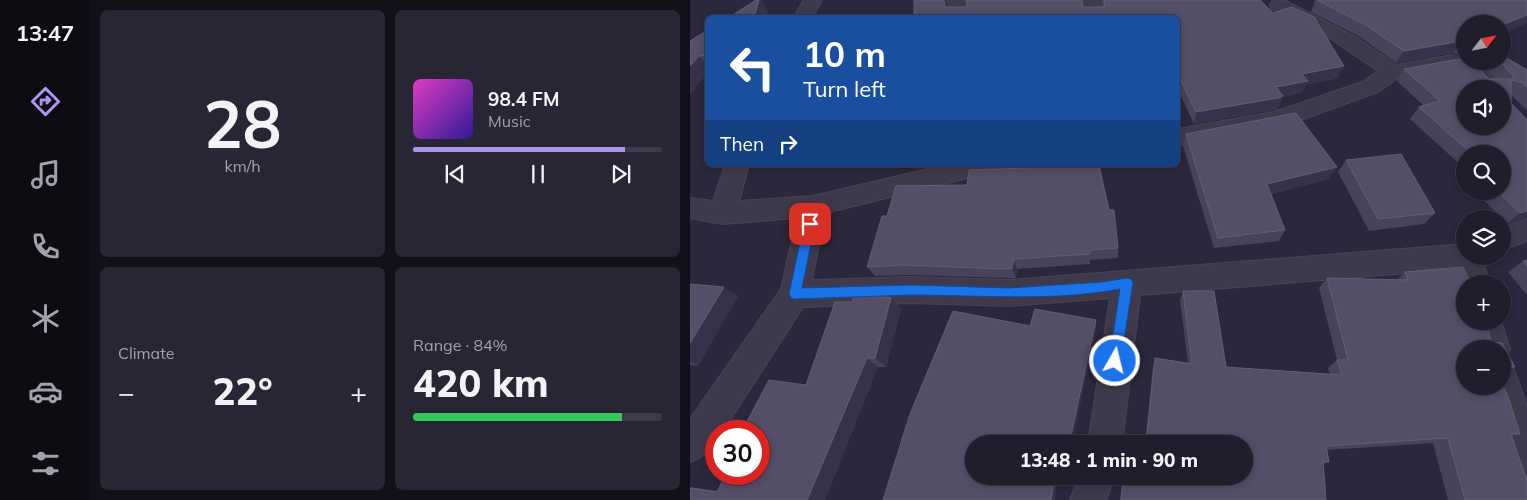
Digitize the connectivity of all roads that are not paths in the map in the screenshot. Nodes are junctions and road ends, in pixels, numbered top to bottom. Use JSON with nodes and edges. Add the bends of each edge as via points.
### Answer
{"nodes":[{"id":1,"x":813,"y":0,"type":"edge"},
{"id":2,"x":957,"y":0,"type":"edge"},
{"id":3,"x":1090,"y":0,"type":"edge"},
{"id":4,"x":1279,"y":5,"type":"dead end"},
{"id":5,"x":804,"y":15,"type":"edge"},
{"id":6,"x":960,"y":15,"type":"edge"},
{"id":7,"x":1094,"y":15,"type":"edge"},
{"id":8,"x":1392,"y":72,"type":"junction"},
{"id":9,"x":1483,"y":80,"type":"edge"},
{"id":10,"x":1180,"y":136,"type":"edge"},
{"id":11,"x":736,"y":167,"type":"edge"},
{"id":12,"x":975,"y":167,"type":"edge"},
{"id":13,"x":813,"y":206,"type":"junction"},
{"id":14,"x":690,"y":208,"type":"edge"},
{"id":15,"x":722,"y":213,"type":"junction"},
{"id":16,"x":1527,"y":230,"type":"edge"},
{"id":17,"x":1511,"y":236,"type":"edge"},
{"id":18,"x":1456,"y":257,"type":"edge"},
{"id":19,"x":1127,"y":283,"type":"junction"},
{"id":20,"x":795,"y":294,"type":"junction"},
{"id":21,"x":1507,"y":395,"type":"edge"},
{"id":22,"x":1106,"y":435,"type":"edge"},
{"id":23,"x":690,"y":445,"type":"edge"},
{"id":24,"x":1527,"y":461,"type":"edge"},
{"id":25,"x":1094,"y":485,"type":"edge"},
{"id":26,"x":1088,"y":500,"type":"edge"}],
"edges":[{"from":1,"to":5,"type":"street"},
{"from":2,"to":6,"type":"street"},
{"from":3,"to":7,"type":"street"},
{"from":4,"to":8,"type":"street","via":[[1343,37]]},
{"from":8,"to":9,"type":"street","via":[[1452,62],[1476,73]]},
{"from":8,"to":10,"type":"street","via":[[1370,87],[1276,120]]},
{"from":11,"to":15,"type":"street"},
{"from":12,"to":13,"type":"street"},
{"from":13,"to":15,"type":"street"},
{"from":13,"to":20,"type":"street"},
{"from":14,"to":15,"type":"street"},
{"from":16,"to":17,"type":"street"},
{"from":18,"to":19,"type":"street"},
{"from":19,"to":20,"type":"street","via":[[1009,293],[910,290]]},
{"from":19,"to":22,"type":"street"},
{"from":20,"to":23,"type":"street","via":[[708,424]]},
{"from":21,"to":24,"type":"street"},
{"from":25,"to":26,"type":"street"}]}
